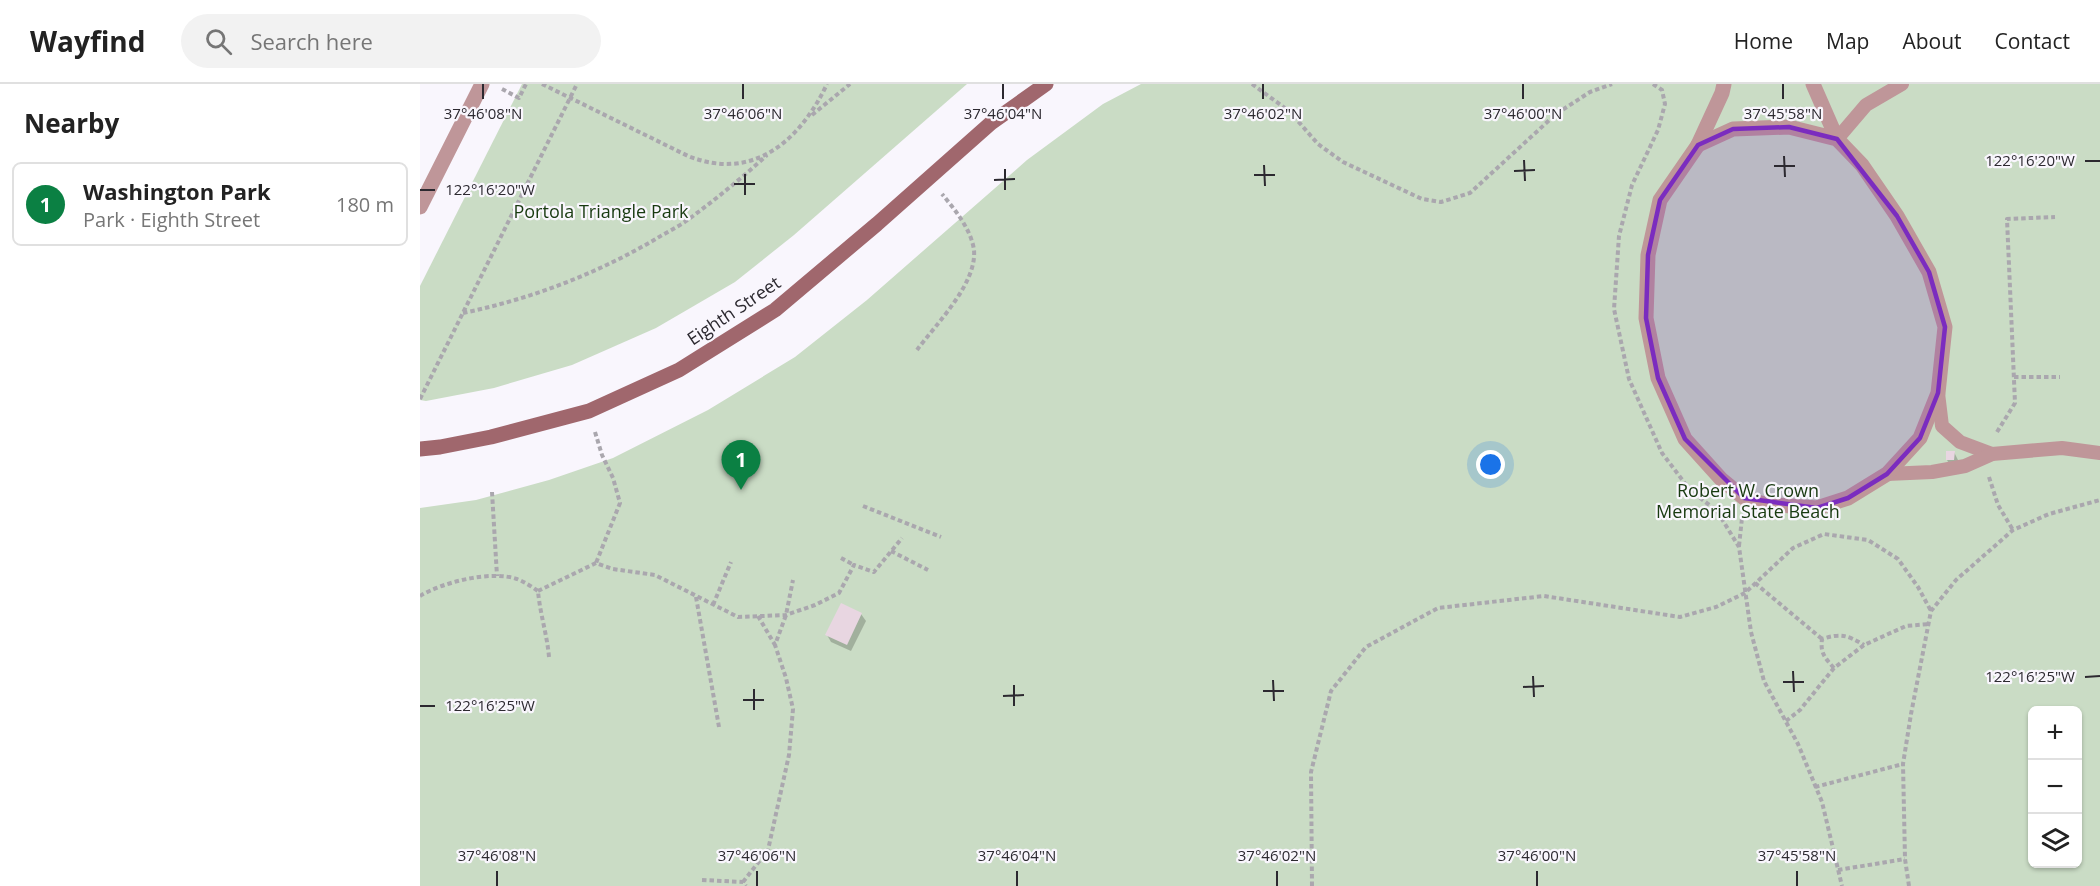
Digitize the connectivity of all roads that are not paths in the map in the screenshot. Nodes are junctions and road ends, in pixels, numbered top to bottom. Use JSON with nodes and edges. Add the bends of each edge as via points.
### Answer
{"nodes":[{"id":1,"x":482,"y":84,"type":"edge"},
{"id":2,"x":1046,"y":84,"type":"edge"},
{"id":3,"x":1724,"y":84,"type":"edge"},
{"id":4,"x":1812,"y":84,"type":"edge"},
{"id":5,"x":1902,"y":84,"type":"edge"},
{"id":6,"x":1837,"y":139,"type":"junction"},
{"id":7,"x":1698,"y":145,"type":"junction"},
{"id":8,"x":420,"y":207,"type":"edge"},
{"id":9,"x":1938,"y":393,"type":"junction"},
{"id":10,"x":420,"y":449,"type":"edge"},
{"id":11,"x":2100,"y":453,"type":"edge"},
{"id":12,"x":1992,"y":454,"type":"junction"},
{"id":13,"x":1887,"y":474,"type":"junction"}],
"edges":[{"from":1,"to":8,"type":"street"},
{"from":2,"to":10,"type":"main road","name":"Eighth Street","via":[[991,123],[775,310],[680,370],[589,411],[491,437]]},
{"from":3,"to":7,"type":"street"},
{"from":4,"to":6,"type":"street"},
{"from":5,"to":6,"type":"lane","via":[[1866,105]]},
{"from":6,"to":7,"type":"street","via":[[1789,127],[1733,129]]},
{"from":6,"to":9,"type":"street","via":[[1862,165],[1929,272],[1945,327]]},
{"from":7,"to":13,"type":"street","via":[[1660,200],[1648,255],[1646,318],[1658,378],[1685,439],[1744,498],[1764,504],[1817,508],[1848,498]]},
{"from":9,"to":12,"type":"lane","via":[[1942,426],[1960,442]]},
{"from":9,"to":13,"type":"street","via":[[1920,438]]},
{"from":11,"to":12,"type":"lane","via":[[2062,448]]},
{"from":12,"to":13,"type":"lane","via":[[1965,466]]}]}
